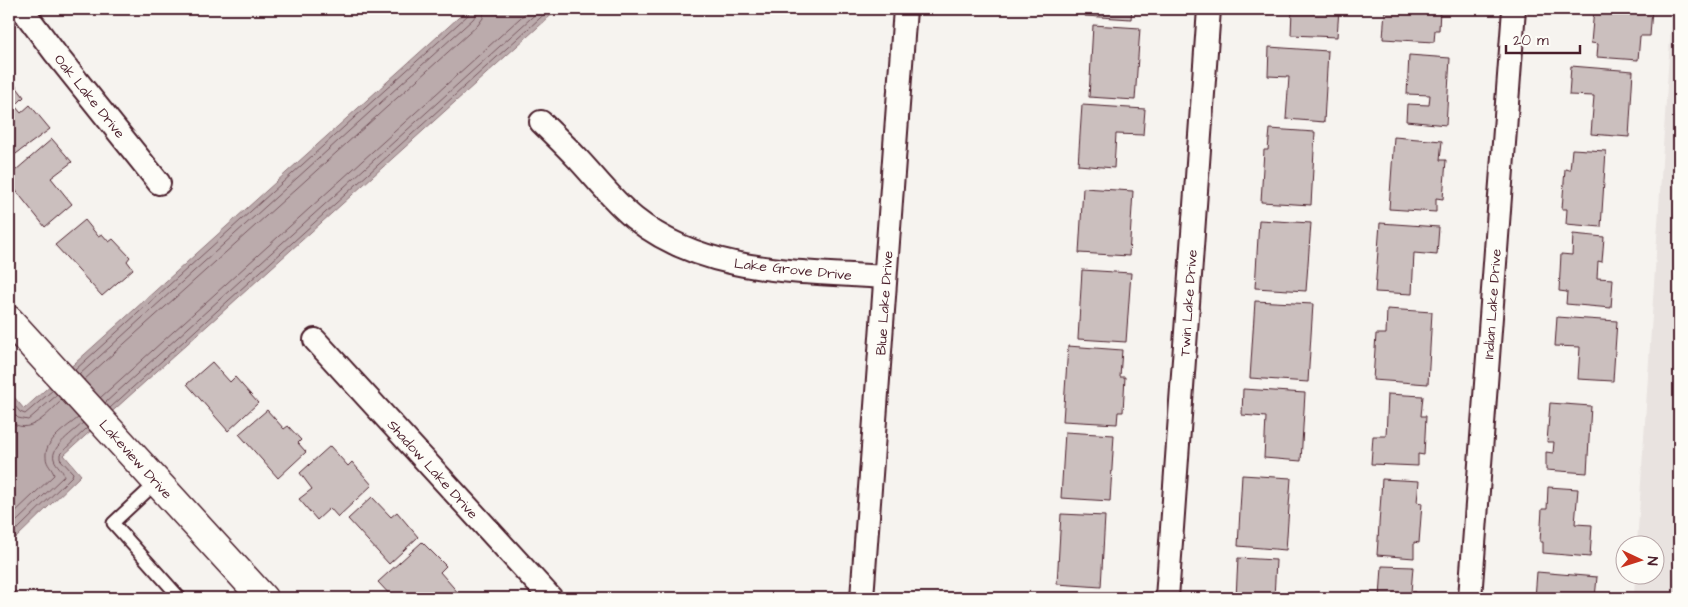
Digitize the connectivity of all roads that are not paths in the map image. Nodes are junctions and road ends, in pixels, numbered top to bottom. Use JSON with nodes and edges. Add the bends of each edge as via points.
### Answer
{"nodes":[{"id":1,"x":22,"y":9,"type":"edge"},
{"id":2,"x":905,"y":9,"type":"edge"},
{"id":3,"x":1210,"y":9,"type":"edge"},
{"id":4,"x":1514,"y":9,"type":"edge"},
{"id":5,"x":542,"y":122,"type":"dead end"},
{"id":6,"x":160,"y":183,"type":"dead end"},
{"id":7,"x":885,"y":277,"type":"junction"},
{"id":8,"x":9,"y":320,"type":"edge"},
{"id":9,"x":315,"y":340,"type":"dead end"},
{"id":10,"x":157,"y":482,"type":"junction"},
{"id":11,"x":180,"y":598,"type":"edge"},
{"id":12,"x":263,"y":598,"type":"edge"},
{"id":13,"x":551,"y":598,"type":"edge"},
{"id":14,"x":862,"y":598,"type":"edge"},
{"id":15,"x":1167,"y":598,"type":"edge"},
{"id":16,"x":1470,"y":598,"type":"edge"}],
"edges":[{"from":1,"to":6,"type":"street","name":"Oak Lake Drive"},
{"from":2,"to":7,"type":"street","name":"Blue Lake Drive"},
{"from":3,"to":15,"type":"street","name":"Twin Lake Drive"},
{"from":4,"to":16,"type":"street","name":"Indian Lake Drive"},
{"from":5,"to":7,"type":"street","name":"Lake Grove Drive","via":[[615,202],[635,219],[682,247],[733,264],[760,268]]},
{"from":7,"to":14,"type":"street","name":"Blue Lake Drive"},
{"from":8,"to":10,"type":"street","name":"Lakeview Drive"},
{"from":9,"to":13,"type":"street","name":"Shadow Lake Drive"},
{"from":10,"to":11,"type":"lane","via":[[113,523]]},
{"from":10,"to":12,"type":"street","name":"Lakeview Drive"}]}
